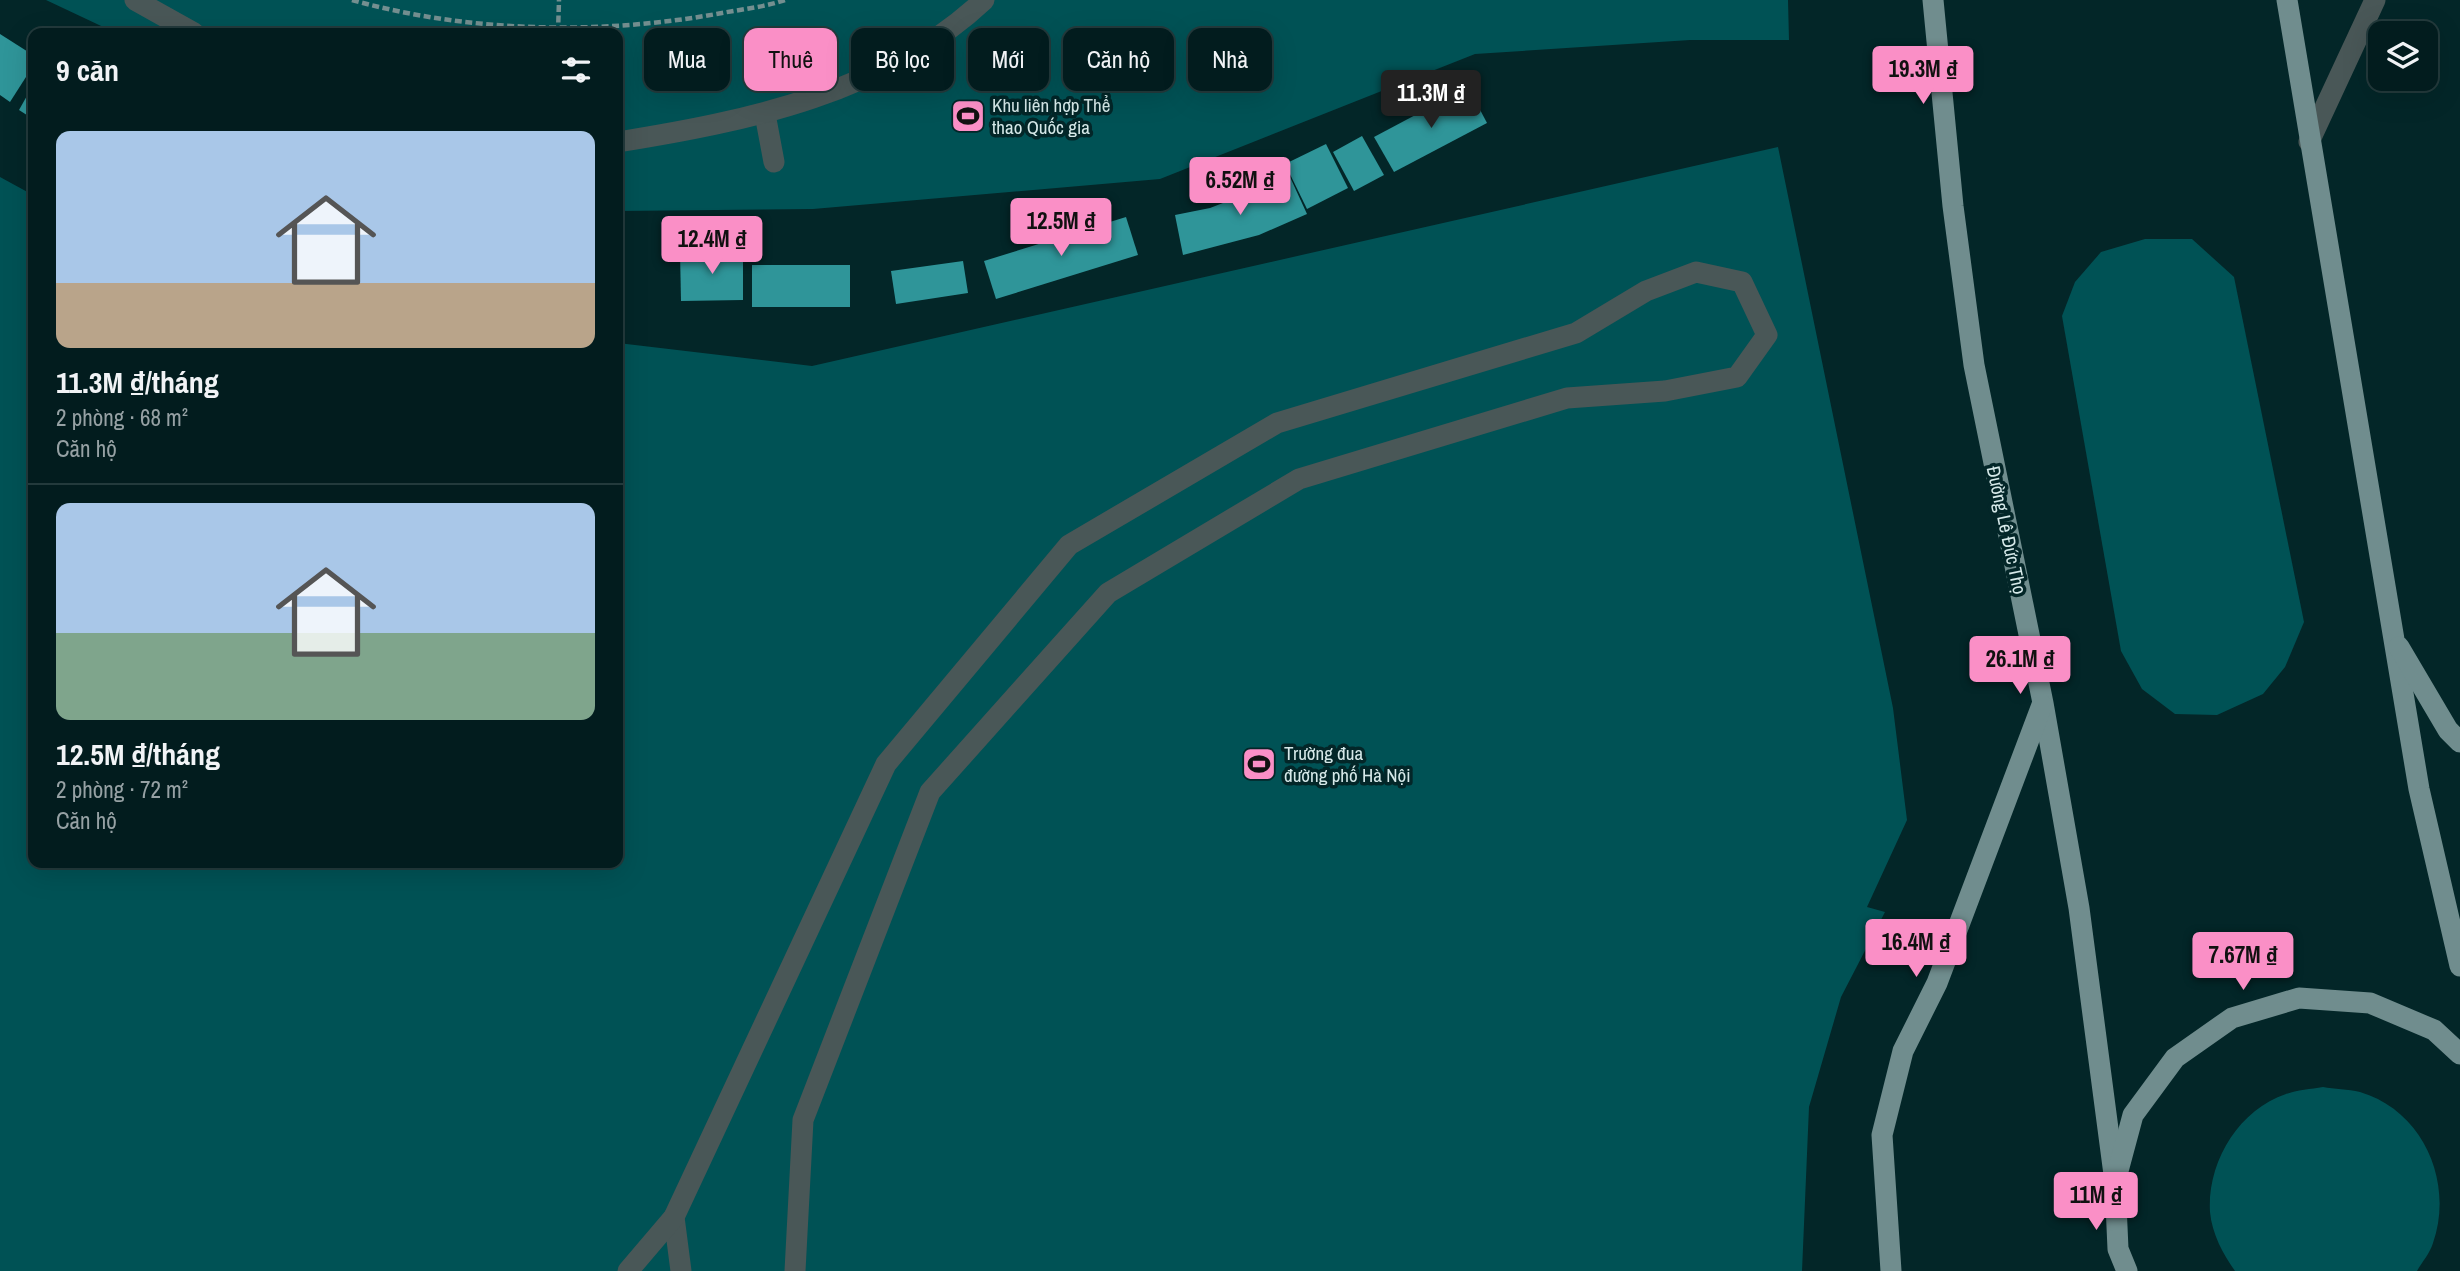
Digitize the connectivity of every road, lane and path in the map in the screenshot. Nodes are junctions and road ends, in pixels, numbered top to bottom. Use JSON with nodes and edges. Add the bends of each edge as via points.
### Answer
{"nodes":[{"id":1,"x":135,"y":0,"type":"edge"},
{"id":2,"x":352,"y":0,"type":"edge"},
{"id":3,"x":559,"y":0,"type":"edge"},
{"id":4,"x":785,"y":0,"type":"edge"},
{"id":5,"x":984,"y":0,"type":"edge"},
{"id":6,"x":1933,"y":0,"type":"edge"},
{"id":7,"x":2287,"y":0,"type":"edge"},
{"id":8,"x":2375,"y":0,"type":"edge"},
{"id":9,"x":558,"y":26,"type":"junction"},
{"id":10,"x":185,"y":28,"type":"edge"},
{"id":11,"x":765,"y":114,"type":"junction"},
{"id":12,"x":623,"y":141,"type":"edge"},
{"id":13,"x":2309,"y":142,"type":"junction"},
{"id":14,"x":774,"y":162,"type":"dead end"},
{"id":15,"x":2391,"y":634,"type":"junction"},
{"id":16,"x":2043,"y":703,"type":"junction"},
{"id":17,"x":2460,"y":742,"type":"edge"},
{"id":18,"x":2460,"y":966,"type":"edge"},
{"id":19,"x":2460,"y":1054,"type":"edge"},
{"id":20,"x":2115,"y":1182,"type":"junction"},
{"id":21,"x":674,"y":1217,"type":"junction"},
{"id":22,"x":628,"y":1271,"type":"edge"},
{"id":23,"x":681,"y":1271,"type":"edge"},
{"id":24,"x":795,"y":1271,"type":"edge"},
{"id":25,"x":1891,"y":1271,"type":"edge"},
{"id":26,"x":2127,"y":1271,"type":"edge"}],
"edges":[{"from":1,"to":10,"type":"street"},
{"from":2,"to":9,"type":"path","via":[[458,22]]},
{"from":3,"to":9,"type":"path"},
{"from":4,"to":9,"type":"path","via":[[669,23]]},
{"from":5,"to":11,"type":"street","via":[[953,29],[866,79]]},
{"from":6,"to":16,"type":"main road","name":"Đường Lê Đức Thọ","via":[[1974,365]]},
{"from":7,"to":13,"type":"main road"},
{"from":8,"to":13,"type":"street"},
{"from":11,"to":12,"type":"street"},
{"from":11,"to":14,"type":"street"},
{"from":13,"to":15,"type":"main road"},
{"from":15,"to":17,"type":"main road","via":[[2448,730]]},
{"from":15,"to":18,"type":"main road","via":[[2419,789]]},
{"from":16,"to":20,"type":"main road","name":"Đường Lê Đức Thọ","via":[[2079,908]]},
{"from":16,"to":25,"type":"main road","via":[[1937,983],[1903,1051],[1882,1135]]},
{"from":19,"to":20,"type":"main road","via":[[2434,1030],[2370,1003],[2299,998],[2231,1018],[2175,1058],[2133,1115]]},
{"from":20,"to":26,"type":"main road","via":[[2118,1249]]},
{"from":21,"to":22,"type":"street"},
{"from":21,"to":23,"type":"street"},
{"from":21,"to":24,"type":"street","via":[[886,764],[1069,545],[1277,423],[1577,333],[1646,291],[1696,272],[1742,282],[1767,335],[1737,377],[1665,391],[1567,398],[1299,479],[1108,593],[930,792],[803,1120]]}]}
